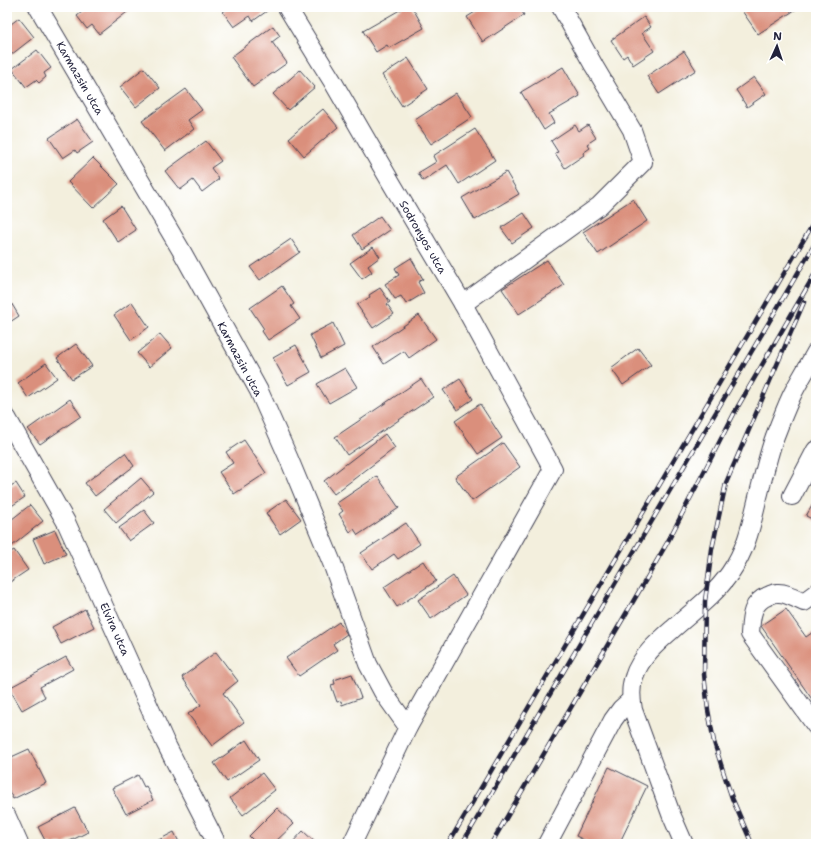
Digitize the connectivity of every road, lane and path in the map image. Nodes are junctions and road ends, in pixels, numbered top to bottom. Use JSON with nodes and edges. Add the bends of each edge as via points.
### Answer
{"nodes":[{"id":1,"x":38,"y":7,"type":"edge"},
{"id":2,"x":287,"y":7,"type":"edge"},
{"id":3,"x":561,"y":7,"type":"edge"},
{"id":4,"x":463,"y":304,"type":"junction"},
{"id":5,"x":816,"y":352,"type":"edge"},
{"id":6,"x":7,"y":418,"type":"edge"},
{"id":7,"x":816,"y":450,"type":"edge"},
{"id":8,"x":792,"y":496,"type":"dead end"},
{"id":9,"x":816,"y":593,"type":"edge"},
{"id":10,"x":632,"y":700,"type":"junction"},
{"id":11,"x":816,"y":726,"type":"edge"},
{"id":12,"x":408,"y":727,"type":"junction"},
{"id":13,"x":7,"y":817,"type":"edge"},
{"id":14,"x":19,"y":844,"type":"edge"},
{"id":15,"x":217,"y":844,"type":"edge"},
{"id":16,"x":352,"y":844,"type":"edge"},
{"id":17,"x":547,"y":844,"type":"edge"},
{"id":18,"x":684,"y":844,"type":"edge"}],
"edges":[{"from":1,"to":12,"type":"street","name":"Karmazsin utca","via":[[181,250],[259,392],[332,563],[368,664],[382,692]]},
{"from":2,"to":4,"type":"street","name":"Sodronyos utca","via":[[334,82]]},
{"from":3,"to":4,"type":"street","via":[[632,130],[643,162],[599,206]]},
{"from":4,"to":12,"type":"street","name":"Sodronyos utca","via":[[553,469]]},
{"from":5,"to":10,"type":"street","via":[[791,396],[775,437],[751,529],[741,554],[724,581],[648,653],[634,676]]},
{"from":6,"to":15,"type":"street","name":"Elvira utca","via":[[66,522],[165,742]]},
{"from":7,"to":8,"type":"street"},
{"from":9,"to":11,"type":"street","via":[[804,602],[776,593],[765,597],[755,605],[751,616],[750,634]]},
{"from":10,"to":17,"type":"street","via":[[613,720]]},
{"from":10,"to":18,"type":"street","via":[[633,710]]},
{"from":12,"to":16,"type":"street"},
{"from":13,"to":14,"type":"street"}]}
